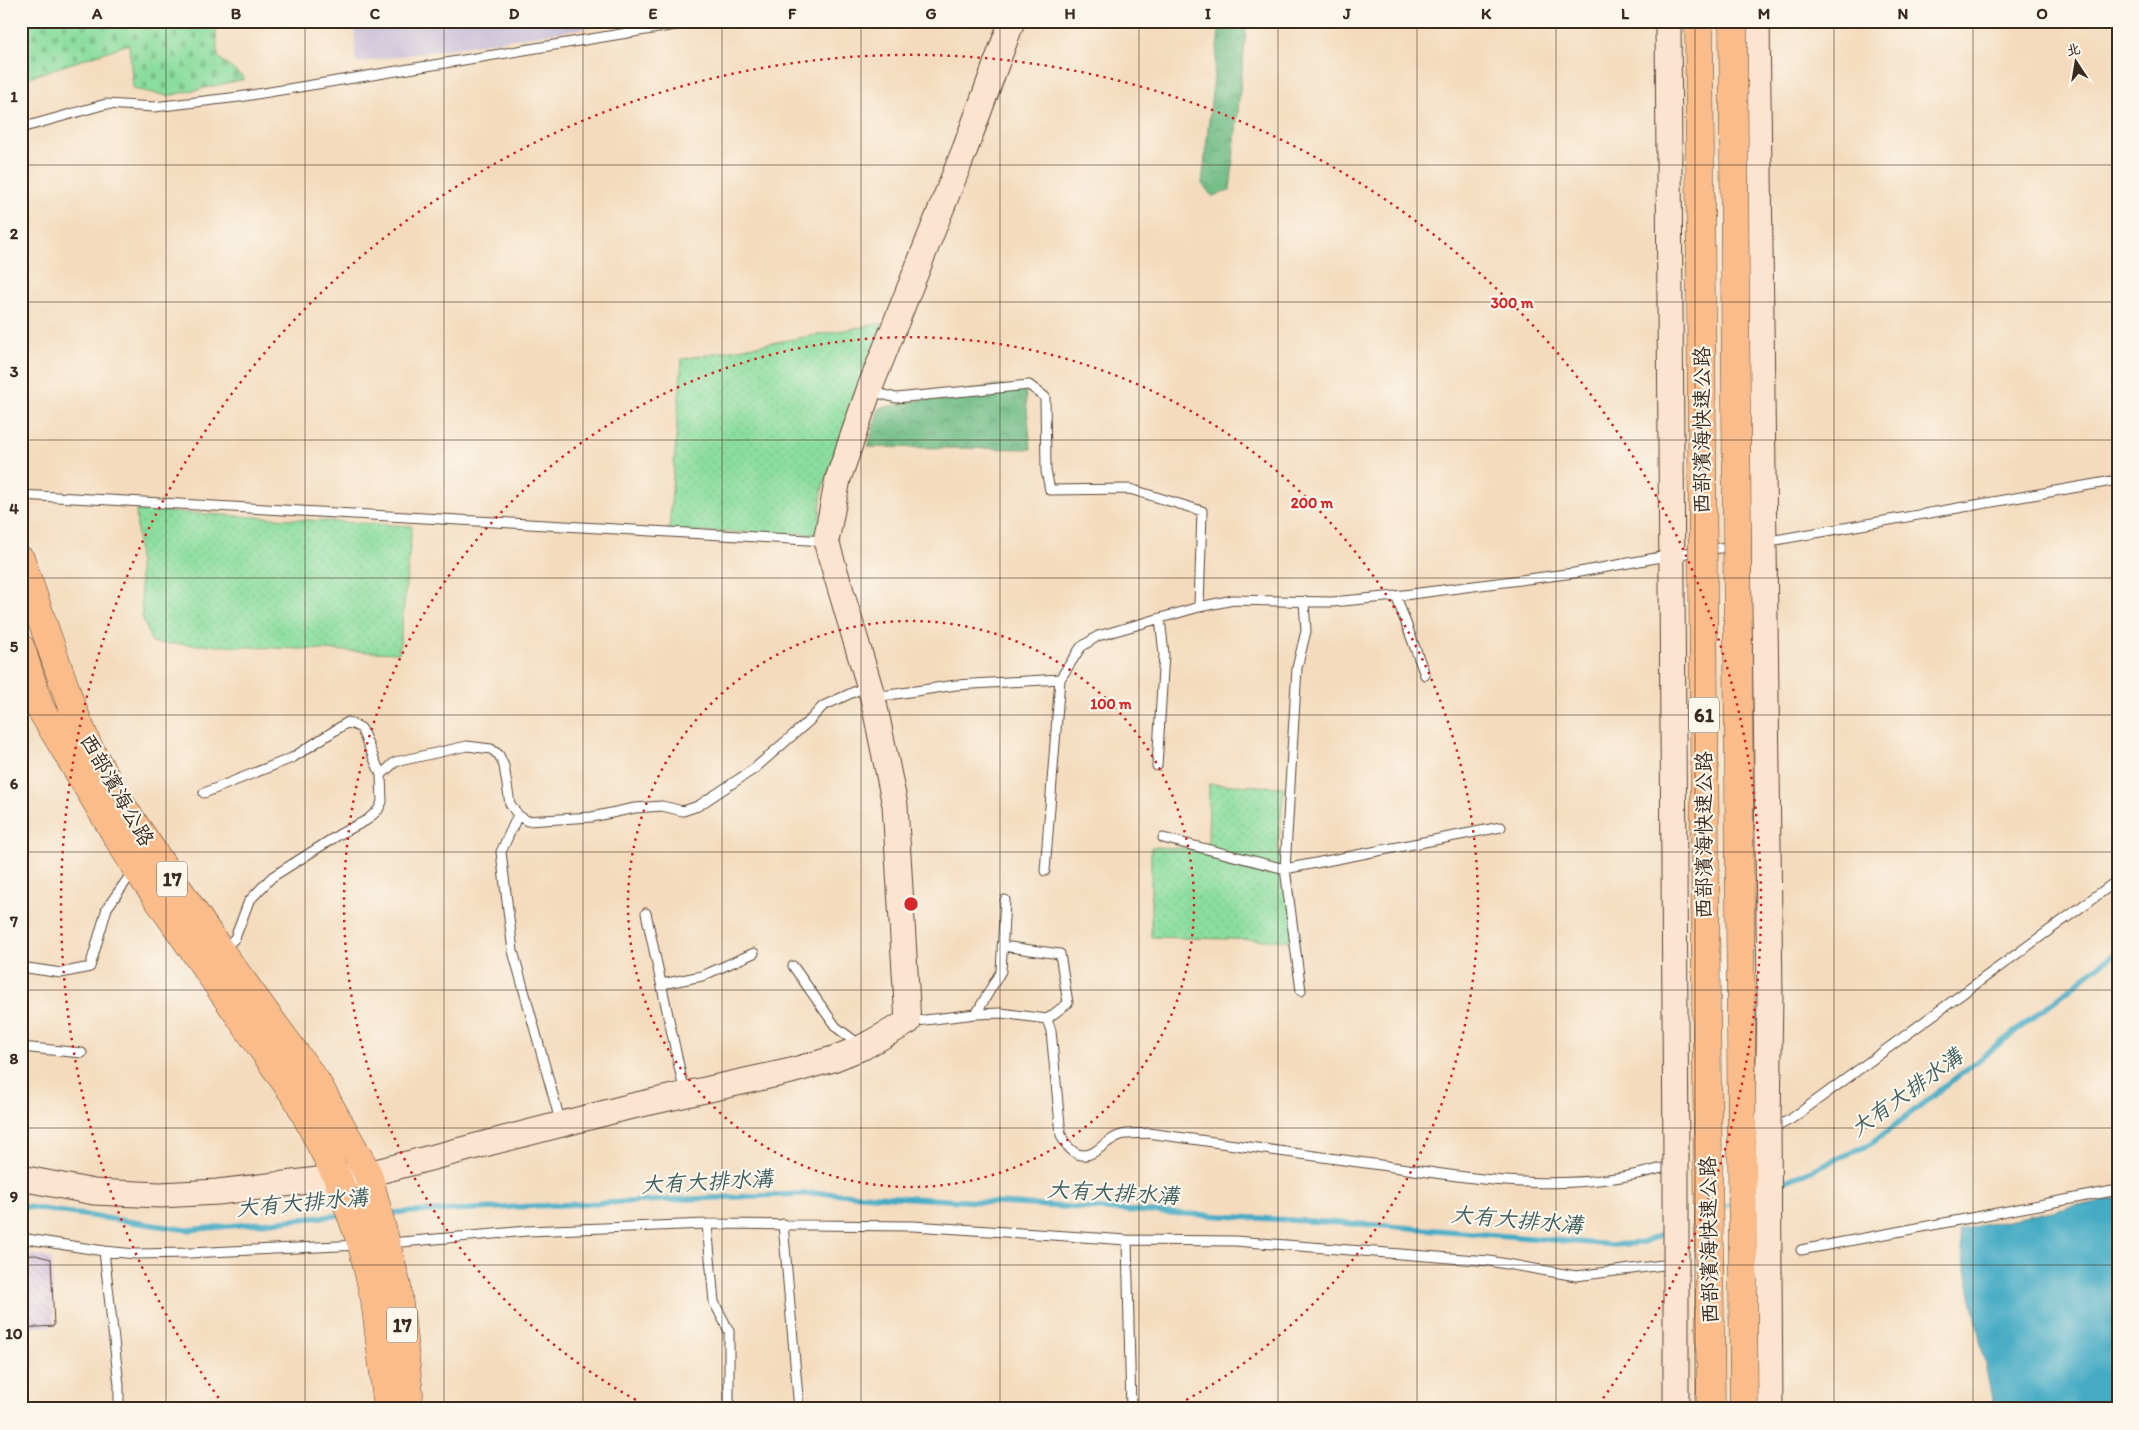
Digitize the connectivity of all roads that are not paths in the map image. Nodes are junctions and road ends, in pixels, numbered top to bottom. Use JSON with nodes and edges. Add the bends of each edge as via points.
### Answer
{"nodes":[{"id":1,"x":700,"y":21,"type":"edge"},
{"id":2,"x":1012,"y":21,"type":"edge"},
{"id":3,"x":1668,"y":21,"type":"edge"},
{"id":4,"x":1699,"y":21,"type":"edge"},
{"id":5,"x":1733,"y":21,"type":"edge"},
{"id":6,"x":1757,"y":21,"type":"edge"},
{"id":7,"x":21,"y":128,"type":"edge"},
{"id":8,"x":869,"y":390,"type":"junction"},
{"id":9,"x":2118,"y":480,"type":"edge"},
{"id":10,"x":21,"y":495,"type":"edge"},
{"id":11,"x":826,"y":541,"type":"junction"},
{"id":12,"x":1755,"y":544,"type":"junction"},
{"id":13,"x":1672,"y":555,"type":"junction"},
{"id":14,"x":21,"y":560,"type":"edge"},
{"id":15,"x":1396,"y":596,"type":"junction"},
{"id":16,"x":1304,"y":602,"type":"junction"},
{"id":17,"x":1199,"y":607,"type":"junction"},
{"id":18,"x":1160,"y":618,"type":"junction"},
{"id":19,"x":21,"y":648,"type":"edge"},
{"id":20,"x":1425,"y":676,"type":"dead end"},
{"id":21,"x":1060,"y":679,"type":"junction"},
{"id":22,"x":870,"y":692,"type":"junction"},
{"id":23,"x":1158,"y":766,"type":"dead end"},
{"id":24,"x":381,"y":775,"type":"junction"},
{"id":25,"x":204,"y":792,"type":"dead end"},
{"id":26,"x":518,"y":815,"type":"junction"},
{"id":27,"x":1501,"y":827,"type":"dead end"},
{"id":28,"x":1163,"y":838,"type":"dead end"},
{"id":29,"x":136,"y":868,"type":"junction"},
{"id":30,"x":1284,"y":869,"type":"junction"},
{"id":31,"x":1045,"y":871,"type":"dead end"},
{"id":32,"x":2118,"y":880,"type":"edge"},
{"id":33,"x":1005,"y":900,"type":"dead end"},
{"id":34,"x":646,"y":913,"type":"dead end"},
{"id":35,"x":1002,"y":946,"type":"junction"},
{"id":36,"x":221,"y":952,"type":"junction"},
{"id":37,"x":754,"y":954,"type":"dead end"},
{"id":38,"x":793,"y":966,"type":"dead end"},
{"id":39,"x":21,"y":967,"type":"edge"},
{"id":40,"x":662,"y":984,"type":"junction"},
{"id":41,"x":1301,"y":991,"type":"dead end"},
{"id":42,"x":976,"y":1014,"type":"junction"},
{"id":43,"x":1047,"y":1018,"type":"junction"},
{"id":44,"x":908,"y":1022,"type":"junction"},
{"id":45,"x":21,"y":1047,"type":"edge"},
{"id":46,"x":863,"y":1047,"type":"junction"},
{"id":47,"x":82,"y":1053,"type":"dead end"},
{"id":48,"x":685,"y":1094,"type":"junction"},
{"id":49,"x":1772,"y":1123,"type":"junction"},
{"id":50,"x":561,"y":1124,"type":"junction"},
{"id":51,"x":1669,"y":1161,"type":"junction"},
{"id":52,"x":368,"y":1174,"type":"junction"},
{"id":53,"x":21,"y":1178,"type":"edge"},
{"id":54,"x":338,"y":1179,"type":"junction"},
{"id":55,"x":2118,"y":1190,"type":"edge"},
{"id":56,"x":707,"y":1224,"type":"junction"},
{"id":57,"x":783,"y":1224,"type":"junction"},
{"id":58,"x":21,"y":1238,"type":"edge"},
{"id":59,"x":1127,"y":1240,"type":"junction"},
{"id":60,"x":374,"y":1244,"type":"junction"},
{"id":61,"x":1801,"y":1250,"type":"dead end"},
{"id":62,"x":104,"y":1251,"type":"junction"},
{"id":63,"x":1670,"y":1271,"type":"junction"},
{"id":64,"x":729,"y":1401,"type":"dead end"},
{"id":65,"x":119,"y":1409,"type":"edge"},
{"id":66,"x":388,"y":1409,"type":"edge"},
{"id":67,"x":408,"y":1409,"type":"edge"},
{"id":68,"x":799,"y":1409,"type":"edge"},
{"id":69,"x":1131,"y":1409,"type":"edge"},
{"id":70,"x":1676,"y":1409,"type":"edge"},
{"id":71,"x":1711,"y":1409,"type":"edge"},
{"id":72,"x":1744,"y":1409,"type":"edge"},
{"id":73,"x":1770,"y":1409,"type":"edge"}],
"edges":[{"from":1,"to":7,"type":"lane","via":[[239,96],[154,107],[106,104]]},
{"from":2,"to":8,"type":"main road"},
{"from":3,"to":13,"type":"main road"},
{"from":4,"to":71,"type":"main road","name":"西部濱海快速公路","number":"61","bridge":true},
{"from":5,"to":72,"type":"main road","name":"西部濱海快速公路","number":"61","bridge":true},
{"from":6,"to":12,"type":"main road"},
{"from":8,"to":11,"type":"main road","via":[[838,479]]},
{"from":8,"to":17,"type":"lane","via":[[896,398],[1029,385],[1045,397],[1046,471],[1050,490],[1130,489],[1202,511]]},
{"from":9,"to":12,"type":"lane"},
{"from":10,"to":11,"type":"lane"},
{"from":11,"to":22,"type":"main road"},
{"from":12,"to":13,"type":"lane"},
{"from":12,"to":49,"type":"main road"},
{"from":13,"to":15,"type":"lane"},
{"from":13,"to":51,"type":"main road"},
{"from":14,"to":36,"type":"main road","name":"西部濱海公路","number":"17","via":[[88,746],[120,803]]},
{"from":15,"to":16,"type":"lane"},
{"from":15,"to":20,"type":"lane"},
{"from":16,"to":17,"type":"lane","via":[[1234,600]]},
{"from":16,"to":30,"type":"lane","via":[[1306,631],[1297,668]]},
{"from":17,"to":18,"type":"lane"},
{"from":18,"to":21,"type":"lane","via":[[1098,636],[1081,647]]},
{"from":18,"to":23,"type":"lane","via":[[1164,654]]},
{"from":19,"to":29,"type":"main road","name":"西部濱海公路","number":"17","via":[[40,708]]},
{"from":21,"to":22,"type":"lane"},
{"from":21,"to":31,"type":"lane"},
{"from":22,"to":26,"type":"lane","via":[[823,706],[754,769],[698,806],[683,811],[662,806],[592,817],[527,821]]},
{"from":22,"to":44,"type":"main road","via":[[895,805]]},
{"from":24,"to":25,"type":"lane","via":[[360,728],[348,722],[292,758]]},
{"from":24,"to":26,"type":"lane","via":[[395,762],[467,746],[491,749],[499,755],[504,766],[510,804]]},
{"from":24,"to":36,"type":"lane","via":[[382,802],[378,810],[367,820],[272,877],[248,900],[235,938]]},
{"from":26,"to":50,"type":"lane","via":[[501,852],[513,951]]},
{"from":27,"to":30,"type":"lane"},
{"from":28,"to":30,"type":"lane"},
{"from":29,"to":39,"type":"lane","via":[[107,908],[90,967],[61,973]]},
{"from":29,"to":54,"type":"main road","name":"西部濱海公路","number":"17","via":[[298,1100]]},
{"from":30,"to":41,"type":"lane"},
{"from":32,"to":49,"type":"lane","via":[[1799,1113]]},
{"from":33,"to":35,"type":"lane"},
{"from":34,"to":40,"type":"lane"},
{"from":35,"to":42,"type":"lane","via":[[1001,971]]},
{"from":35,"to":43,"type":"lane","via":[[1060,954],[1068,1003]]},
{"from":36,"to":52,"type":"main road","name":"西部濱海公路","number":"17","via":[[317,1083]]},
{"from":37,"to":40,"type":"lane","via":[[702,976]]},
{"from":38,"to":46,"type":"lane","via":[[836,1027]]},
{"from":40,"to":48,"type":"lane"},
{"from":42,"to":43,"type":"lane"},
{"from":42,"to":44,"type":"lane"},
{"from":43,"to":51,"type":"lane","via":[[1061,1135],[1066,1146],[1081,1154],[1093,1153],[1120,1135],[1148,1133],[1493,1181],[1561,1184],[1629,1177]]},
{"from":44,"to":46,"type":"main road"},
{"from":45,"to":47,"type":"lane"},
{"from":46,"to":48,"type":"main road","via":[[790,1072]]},
{"from":48,"to":50,"type":"main road"},
{"from":49,"to":73,"type":"main road","bridge":true},
{"from":50,"to":52,"type":"main road"},
{"from":51,"to":63,"type":"main road","bridge":true},
{"from":52,"to":54,"type":"main road"},
{"from":52,"to":60,"type":"main road","number":"17"},
{"from":53,"to":54,"type":"main road","via":[[94,1192],[160,1195]]},
{"from":54,"to":60,"type":"main road","number":"17"},
{"from":55,"to":61,"type":"lane"},
{"from":56,"to":57,"type":"lane"},
{"from":56,"to":60,"type":"lane","via":[[527,1231]]},
{"from":56,"to":64,"type":"lane","via":[[714,1302],[729,1331]]},
{"from":57,"to":59,"type":"lane","via":[[913,1226]]},
{"from":57,"to":68,"type":"lane"},
{"from":58,"to":62,"type":"lane"},
{"from":59,"to":63,"type":"lane","via":[[1255,1242],[1489,1261],[1576,1276]]},
{"from":59,"to":69,"type":"lane"},
{"from":60,"to":62,"type":"lane","via":[[189,1254]]},
{"from":60,"to":66,"type":"main road","number":"17","via":[[375,1300]]},
{"from":60,"to":67,"type":"main road","number":"17","via":[[398,1286]]},
{"from":62,"to":65,"type":"lane"},
{"from":63,"to":70,"type":"main road"}]}
